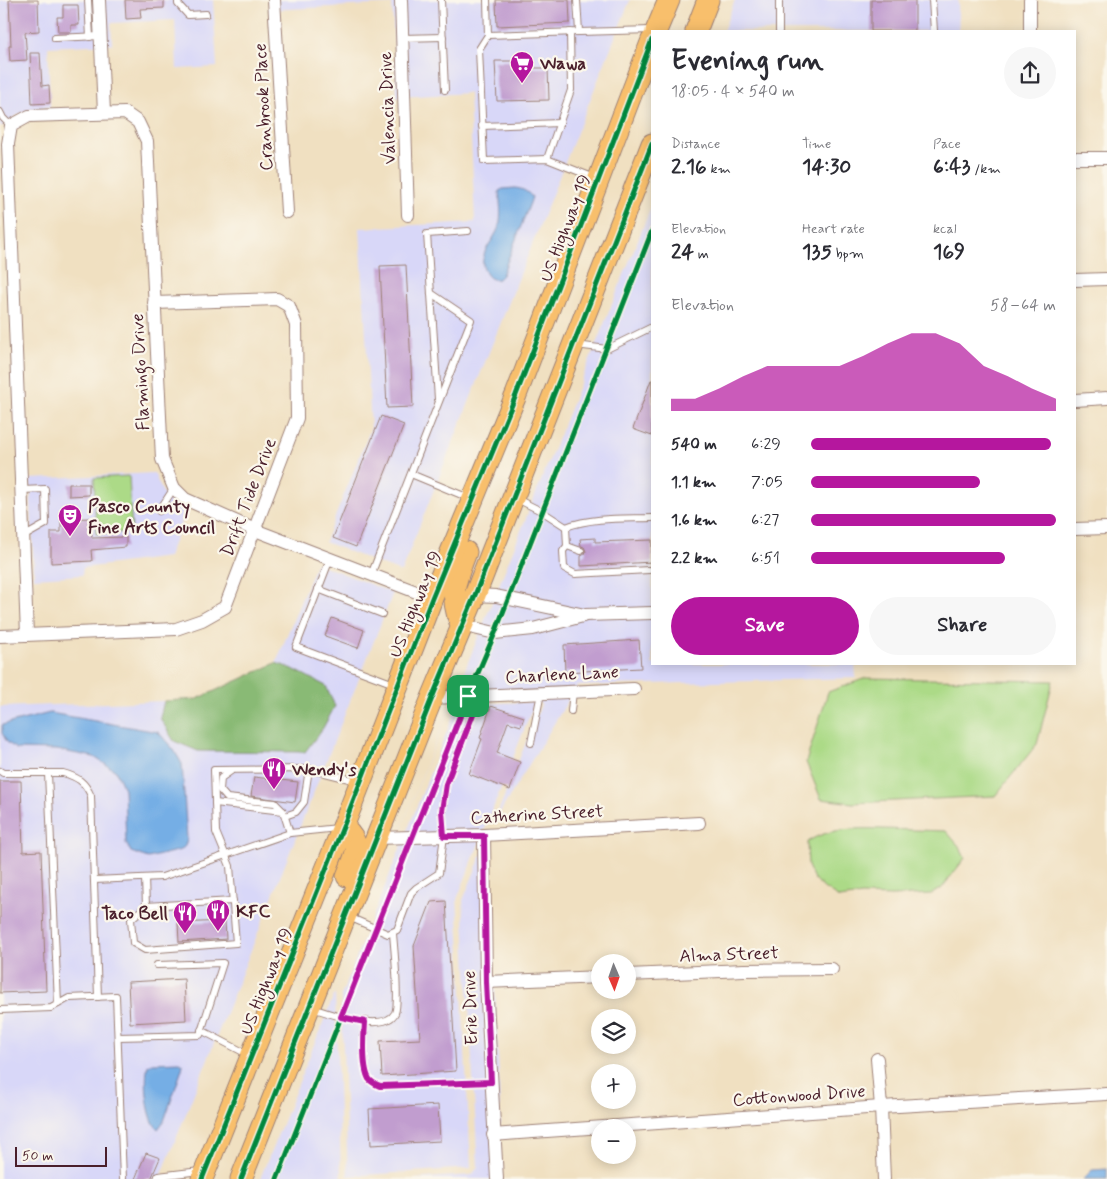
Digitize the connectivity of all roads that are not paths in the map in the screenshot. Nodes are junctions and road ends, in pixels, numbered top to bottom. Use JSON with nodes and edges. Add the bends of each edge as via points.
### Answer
{"nodes":[{"id":1,"x":88,"y":0,"type":"edge"},
{"id":2,"x":99,"y":0,"type":"edge"},
{"id":3,"x":178,"y":0,"type":"edge"},
{"id":4,"x":274,"y":0,"type":"edge"},
{"id":5,"x":401,"y":0,"type":"edge"},
{"id":6,"x":441,"y":0,"type":"edge"},
{"id":7,"x":487,"y":0,"type":"edge"},
{"id":8,"x":578,"y":0,"type":"edge"},
{"id":9,"x":708,"y":0,"type":"edge"},
{"id":10,"x":780,"y":0,"type":"edge"},
{"id":11,"x":932,"y":0,"type":"edge"},
{"id":12,"x":1030,"y":0,"type":"edge"},
{"id":13,"x":206,"y":14,"type":"dead end"},
{"id":14,"x":660,"y":19,"type":"edge"},
{"id":15,"x":696,"y":30,"type":"edge"},
{"id":16,"x":779,"y":30,"type":"edge"},
{"id":17,"x":934,"y":30,"type":"edge"},
{"id":18,"x":1030,"y":30,"type":"edge"},
{"id":19,"x":570,"y":32,"type":"junction"},
{"id":20,"x":579,"y":32,"type":"junction"},
{"id":21,"x":488,"y":35,"type":"junction"},
{"id":22,"x":95,"y":36,"type":"junction"},
{"id":23,"x":443,"y":36,"type":"junction"},
{"id":24,"x":55,"y":38,"type":"dead end"},
{"id":25,"x":402,"y":38,"type":"junction"},
{"id":26,"x":651,"y":42,"type":"edge"},
{"id":27,"x":445,"y":90,"type":"dead end"},
{"id":28,"x":0,"y":112,"type":"edge"},
{"id":29,"x":104,"y":113,"type":"junction"},
{"id":30,"x":560,"y":123,"type":"junction"},
{"id":31,"x":11,"y":126,"type":"junction"},
{"id":32,"x":482,"y":126,"type":"junction"},
{"id":33,"x":651,"y":147,"type":"edge"},
{"id":34,"x":1076,"y":158,"type":"edge"},
{"id":35,"x":1107,"y":158,"type":"edge"},
{"id":36,"x":547,"y":159,"type":"junction"},
{"id":37,"x":598,"y":180,"type":"junction"},
{"id":38,"x":287,"y":212,"type":"dead end"},
{"id":39,"x":408,"y":215,"type":"dead end"},
{"id":40,"x":468,"y":231,"type":"dead end"},
{"id":41,"x":1107,"y":279,"type":"edge"},
{"id":42,"x":1076,"y":280,"type":"edge"},
{"id":43,"x":431,"y":293,"type":"junction"},
{"id":44,"x":154,"y":303,"type":"junction"},
{"id":45,"x":651,"y":327,"type":"edge"},
{"id":46,"x":574,"y":344,"type":"junction"},
{"id":47,"x":516,"y":395,"type":"junction"},
{"id":48,"x":1107,"y":398,"type":"edge"},
{"id":49,"x":1076,"y":400,"type":"edge"},
{"id":50,"x":438,"y":402,"type":"junction"},
{"id":51,"x":411,"y":474,"type":"junction"},
{"id":52,"x":174,"y":488,"type":"junction"},
{"id":53,"x":22,"y":490,"type":"junction"},
{"id":54,"x":514,"y":497,"type":"junction"},
{"id":55,"x":472,"y":499,"type":"junction"},
{"id":56,"x":158,"y":511,"type":"dead end"},
{"id":57,"x":651,"y":518,"type":"edge"},
{"id":58,"x":566,"y":527,"type":"junction"},
{"id":59,"x":1107,"y":528,"type":"edge"},
{"id":60,"x":1076,"y":529,"type":"edge"},
{"id":61,"x":255,"y":530,"type":"junction"},
{"id":62,"x":23,"y":537,"type":"junction"},
{"id":63,"x":567,"y":546,"type":"junction"},
{"id":64,"x":581,"y":551,"type":"dead end"},
{"id":65,"x":330,"y":559,"type":"junction"},
{"id":66,"x":649,"y":570,"type":"dead end"},
{"id":67,"x":371,"y":575,"type":"junction"},
{"id":68,"x":318,"y":589,"type":"junction"},
{"id":69,"x":475,"y":595,"type":"junction"},
{"id":70,"x":432,"y":598,"type":"junction"},
{"id":71,"x":651,"y":613,"type":"edge"},
{"id":72,"x":382,"y":614,"type":"dead end"},
{"id":73,"x":585,"y":615,"type":"junction"},
{"id":74,"x":461,"y":625,"type":"junction"},
{"id":75,"x":27,"y":635,"type":"junction"},
{"id":76,"x":0,"y":636,"type":"edge"},
{"id":77,"x":398,"y":686,"type":"junction"},
{"id":78,"x":634,"y":689,"type":"dead end"},
{"id":79,"x":573,"y":691,"type":"junction"},
{"id":80,"x":541,"y":693,"type":"junction"},
{"id":81,"x":480,"y":696,"type":"junction"},
{"id":82,"x":432,"y":698,"type":"junction"},
{"id":83,"x":572,"y":711,"type":"dead end"},
{"id":84,"x":531,"y":743,"type":"dead end"},
{"id":85,"x":309,"y":769,"type":"junction"},
{"id":86,"x":232,"y":770,"type":"junction"},
{"id":87,"x":0,"y":771,"type":"edge"},
{"id":88,"x":48,"y":773,"type":"junction"},
{"id":89,"x":360,"y":782,"type":"junction"},
{"id":90,"x":215,"y":802,"type":"junction"},
{"id":91,"x":284,"y":814,"type":"junction"},
{"id":92,"x":699,"y":823,"type":"dead end"},
{"id":93,"x":343,"y":827,"type":"junction"},
{"id":94,"x":290,"y":833,"type":"junction"},
{"id":95,"x":444,"y":836,"type":"junction"},
{"id":96,"x":484,"y":836,"type":"junction"},
{"id":97,"x":376,"y":838,"type":"junction"},
{"id":98,"x":226,"y":855,"type":"junction"},
{"id":99,"x":144,"y":878,"type":"junction"},
{"id":100,"x":94,"y":880,"type":"junction"},
{"id":101,"x":233,"y":901,"type":"junction"},
{"id":102,"x":146,"y":906,"type":"junction"},
{"id":103,"x":346,"y":915,"type":"junction"},
{"id":104,"x":393,"y":933,"type":"junction"},
{"id":105,"x":157,"y":965,"type":"dead end"},
{"id":106,"x":832,"y":969,"type":"dead end"},
{"id":107,"x":636,"y":975,"type":"edge"},
{"id":108,"x":591,"y":977,"type":"edge"},
{"id":109,"x":486,"y":982,"type":"junction"},
{"id":110,"x":98,"y":997,"type":"junction"},
{"id":111,"x":58,"y":1004,"type":"junction"},
{"id":112,"x":309,"y":1007,"type":"junction"},
{"id":113,"x":0,"y":1010,"type":"edge"},
{"id":114,"x":365,"y":1022,"type":"junction"},
{"id":115,"x":201,"y":1030,"type":"junction"},
{"id":116,"x":118,"y":1037,"type":"junction"},
{"id":117,"x":251,"y":1056,"type":"junction"},
{"id":118,"x":877,"y":1059,"type":"dead end"},
{"id":119,"x":288,"y":1061,"type":"junction"},
{"id":120,"x":491,"y":1082,"type":"junction"},
{"id":121,"x":1107,"y":1094,"type":"edge"},
{"id":122,"x":881,"y":1107,"type":"junction"},
{"id":123,"x":493,"y":1135,"type":"junction"},
{"id":124,"x":204,"y":1175,"type":"edge"},
{"id":125,"x":123,"y":1179,"type":"edge"},
{"id":126,"x":157,"y":1179,"type":"edge"},
{"id":127,"x":241,"y":1179,"type":"edge"},
{"id":128,"x":487,"y":1179,"type":"edge"},
{"id":129,"x":497,"y":1179,"type":"edge"},
{"id":130,"x":884,"y":1179,"type":"edge"}],
"edges":[{"from":1,"to":22,"type":"lane"},
{"from":2,"to":22,"type":"street"},
{"from":3,"to":13,"type":"lane","via":[[188,15]]},
{"from":4,"to":38,"type":"street","name":"Cranbrook Place"},
{"from":5,"to":25,"type":"street","name":"Valencia Drive"},
{"from":6,"to":23,"type":"lane"},
{"from":7,"to":21,"type":"lane"},
{"from":8,"to":20,"type":"lane"},
{"from":9,"to":15,"type":"highway"},
{"from":10,"to":16,"type":"lane"},
{"from":11,"to":17,"type":"lane"},
{"from":12,"to":18,"type":"street"},
{"from":14,"to":20,"type":"lane"},
{"from":19,"to":20,"type":"lane"},
{"from":19,"to":21,"type":"lane"},
{"from":19,"to":30,"type":"lane","via":[[571,90]]},
{"from":21,"to":32,"type":"lane","via":[[479,49]]},
{"from":22,"to":24,"type":"lane"},
{"from":22,"to":29,"type":"street"},
{"from":23,"to":25,"type":"lane"},
{"from":23,"to":27,"type":"lane"},
{"from":25,"to":39,"type":"street","name":"Valencia Drive"},
{"from":26,"to":37,"type":"highway","name":"US Highway 19"},
{"from":28,"to":31,"type":"lane"},
{"from":29,"to":31,"type":"street","name":"Flamingo Drive","via":[[29,116]]},
{"from":29,"to":44,"type":"street","name":"Flamingo Drive","via":[[124,113],[138,122],[147,141]]},
{"from":30,"to":32,"type":"lane"},
{"from":30,"to":36,"type":"lane"},
{"from":31,"to":53,"type":"street","via":[[8,144]]},
{"from":32,"to":36,"type":"lane","via":[[484,161]]},
{"from":33,"to":46,"type":"highway"},
{"from":34,"to":35,"type":"street"},
{"from":36,"to":37,"type":"lane"},
{"from":37,"to":47,"type":"highway","name":"US Highway 19"},
{"from":40,"to":43,"type":"lane","via":[[427,234]]},
{"from":41,"to":42,"type":"street"},
{"from":43,"to":50,"type":"lane"},
{"from":43,"to":50,"type":"lane","via":[[470,320]]},
{"from":44,"to":52,"type":"street","name":"Flamingo Drive","via":[[162,459]]},
{"from":44,"to":61,"type":"street","name":"Drift Tide Drive","via":[[277,299],[289,306],[296,325],[297,418]]},
{"from":45,"to":46,"type":"lane","via":[[607,349]]},
{"from":46,"to":54,"type":"highway"},
{"from":47,"to":55,"type":"highway","name":"US Highway 19"},
{"from":47,"to":74,"type":"highway","via":[[497,474],[456,577],[454,608]]},
{"from":48,"to":49,"type":"street"},
{"from":50,"to":51,"type":"lane"},
{"from":51,"to":55,"type":"lane"},
{"from":51,"to":67,"type":"lane"},
{"from":52,"to":56,"type":"lane"},
{"from":52,"to":61,"type":"street","name":"Flamingo Drive","via":[[184,499]]},
{"from":53,"to":62,"type":"street"},
{"from":53,"to":62,"type":"lane","via":[[45,489],[46,524]]},
{"from":54,"to":58,"type":"lane"},
{"from":54,"to":69,"type":"highway"},
{"from":55,"to":70,"type":"highway","name":"US Highway 19"},
{"from":57,"to":58,"type":"lane","via":[[590,520]]},
{"from":58,"to":63,"type":"lane"},
{"from":59,"to":60,"type":"street"},
{"from":61,"to":65,"type":"street","name":"Flamingo Drive"},
{"from":61,"to":75,"type":"street","name":"Drift Tide Drive","via":[[226,607],[202,620],[176,629]]},
{"from":62,"to":75,"type":"street"},
{"from":63,"to":64,"type":"lane"},
{"from":63,"to":66,"type":"lane","via":[[563,551],[564,568],[575,574]]},
{"from":65,"to":67,"type":"street","name":"Flamingo Drive"},
{"from":65,"to":68,"type":"lane"},
{"from":67,"to":70,"type":"street","name":"Flamingo Drive"},
{"from":68,"to":72,"type":"lane"},
{"from":68,"to":77,"type":"lane","via":[[296,647]]},
{"from":69,"to":73,"type":"street","via":[[496,596]]},
{"from":69,"to":74,"type":"highway"},
{"from":70,"to":77,"type":"highway","name":"US Highway 19"},
{"from":71,"to":73,"type":"street"},
{"from":73,"to":74,"type":"street","via":[[533,629],[495,633]]},
{"from":74,"to":82,"type":"highway"},
{"from":75,"to":76,"type":"street","name":"Drift Tide Drive"},
{"from":77,"to":89,"type":"highway","name":"US Highway 19"},
{"from":78,"to":79,"type":"street","name":"Charlene Lane"},
{"from":79,"to":80,"type":"street","name":"Charlene Lane"},
{"from":79,"to":83,"type":"lane"},
{"from":80,"to":81,"type":"street","name":"Charlene Lane"},
{"from":80,"to":84,"type":"lane"},
{"from":81,"to":82,"type":"street","name":"Charlene Lane"},
{"from":81,"to":95,"type":"lane","via":[[446,784],[442,811]]},
{"from":82,"to":97,"type":"highway"},
{"from":85,"to":86,"type":"lane"},
{"from":85,"to":89,"type":"lane"},
{"from":85,"to":91,"type":"lane","via":[[304,802],[296,812]]},
{"from":86,"to":90,"type":"lane","via":[[214,770]]},
{"from":86,"to":91,"type":"lane","via":[[221,778],[220,790],[227,798],[275,804]]},
{"from":87,"to":88,"type":"lane"},
{"from":88,"to":100,"type":"lane","via":[[63,773],[81,780],[91,796]]},
{"from":88,"to":111,"type":"lane"},
{"from":89,"to":93,"type":"highway","name":"US Highway 19"},
{"from":90,"to":91,"type":"lane"},
{"from":90,"to":98,"type":"lane","via":[[216,832]]},
{"from":91,"to":94,"type":"lane"},
{"from":92,"to":96,"type":"street","name":"Catherine Street"},
{"from":93,"to":94,"type":"lane"},
{"from":93,"to":117,"type":"highway","name":"US Highway 19"},
{"from":93,"to":119,"type":"highway","via":[[355,840],[356,851],[299,999]]},
{"from":94,"to":98,"type":"lane"},
{"from":95,"to":96,"type":"street","name":"Catherine Street"},
{"from":95,"to":97,"type":"street","name":"Catherine Street"},
{"from":95,"to":104,"type":"lane","via":[[439,873],[411,893]]},
{"from":96,"to":109,"type":"street","name":"Erie Drive"},
{"from":97,"to":103,"type":"highway"},
{"from":98,"to":99,"type":"lane","via":[[162,877]]},
{"from":98,"to":101,"type":"lane"},
{"from":99,"to":100,"type":"lane"},
{"from":99,"to":102,"type":"lane"},
{"from":100,"to":110,"type":"lane"},
{"from":101,"to":102,"type":"lane"},
{"from":101,"to":102,"type":"lane","via":[[236,943],[145,950],[133,943],[131,919]]},
{"from":103,"to":104,"type":"lane","via":[[388,934]]},
{"from":103,"to":112,"type":"highway"},
{"from":104,"to":114,"type":"lane","via":[[396,1011],[385,1020]]},
{"from":105,"to":115,"type":"lane","via":[[223,963]]},
{"from":106,"to":107,"type":"street","name":"Alma Street"},
{"from":108,"to":109,"type":"street"},
{"from":109,"to":120,"type":"street","name":"Erie Drive"},
{"from":110,"to":111,"type":"lane","via":[[69,998]]},
{"from":110,"to":116,"type":"lane","via":[[116,996]]},
{"from":111,"to":113,"type":"lane","via":[[51,1008]]},
{"from":112,"to":114,"type":"lane"},
{"from":112,"to":119,"type":"highway"},
{"from":114,"to":120,"type":"lane","via":[[366,1067],[372,1083],[380,1086]]},
{"from":115,"to":116,"type":"lane","via":[[200,1035]]},
{"from":115,"to":117,"type":"lane"},
{"from":116,"to":125,"type":"lane"},
{"from":117,"to":124,"type":"highway","name":"US Highway 19"},
{"from":118,"to":122,"type":"street"},
{"from":119,"to":127,"type":"highway"},
{"from":120,"to":123,"type":"street","name":"Erie Drive"},
{"from":121,"to":122,"type":"street","name":"Cottonwood Drive"},
{"from":122,"to":123,"type":"street","name":"Cottonwood Drive"},
{"from":122,"to":130,"type":"street"},
{"from":123,"to":129,"type":"street","name":"Erie Drive"},
{"from":124,"to":126,"type":"lane","via":[[158,1176]]},
{"from":128,"to":129,"type":"street"}]}
